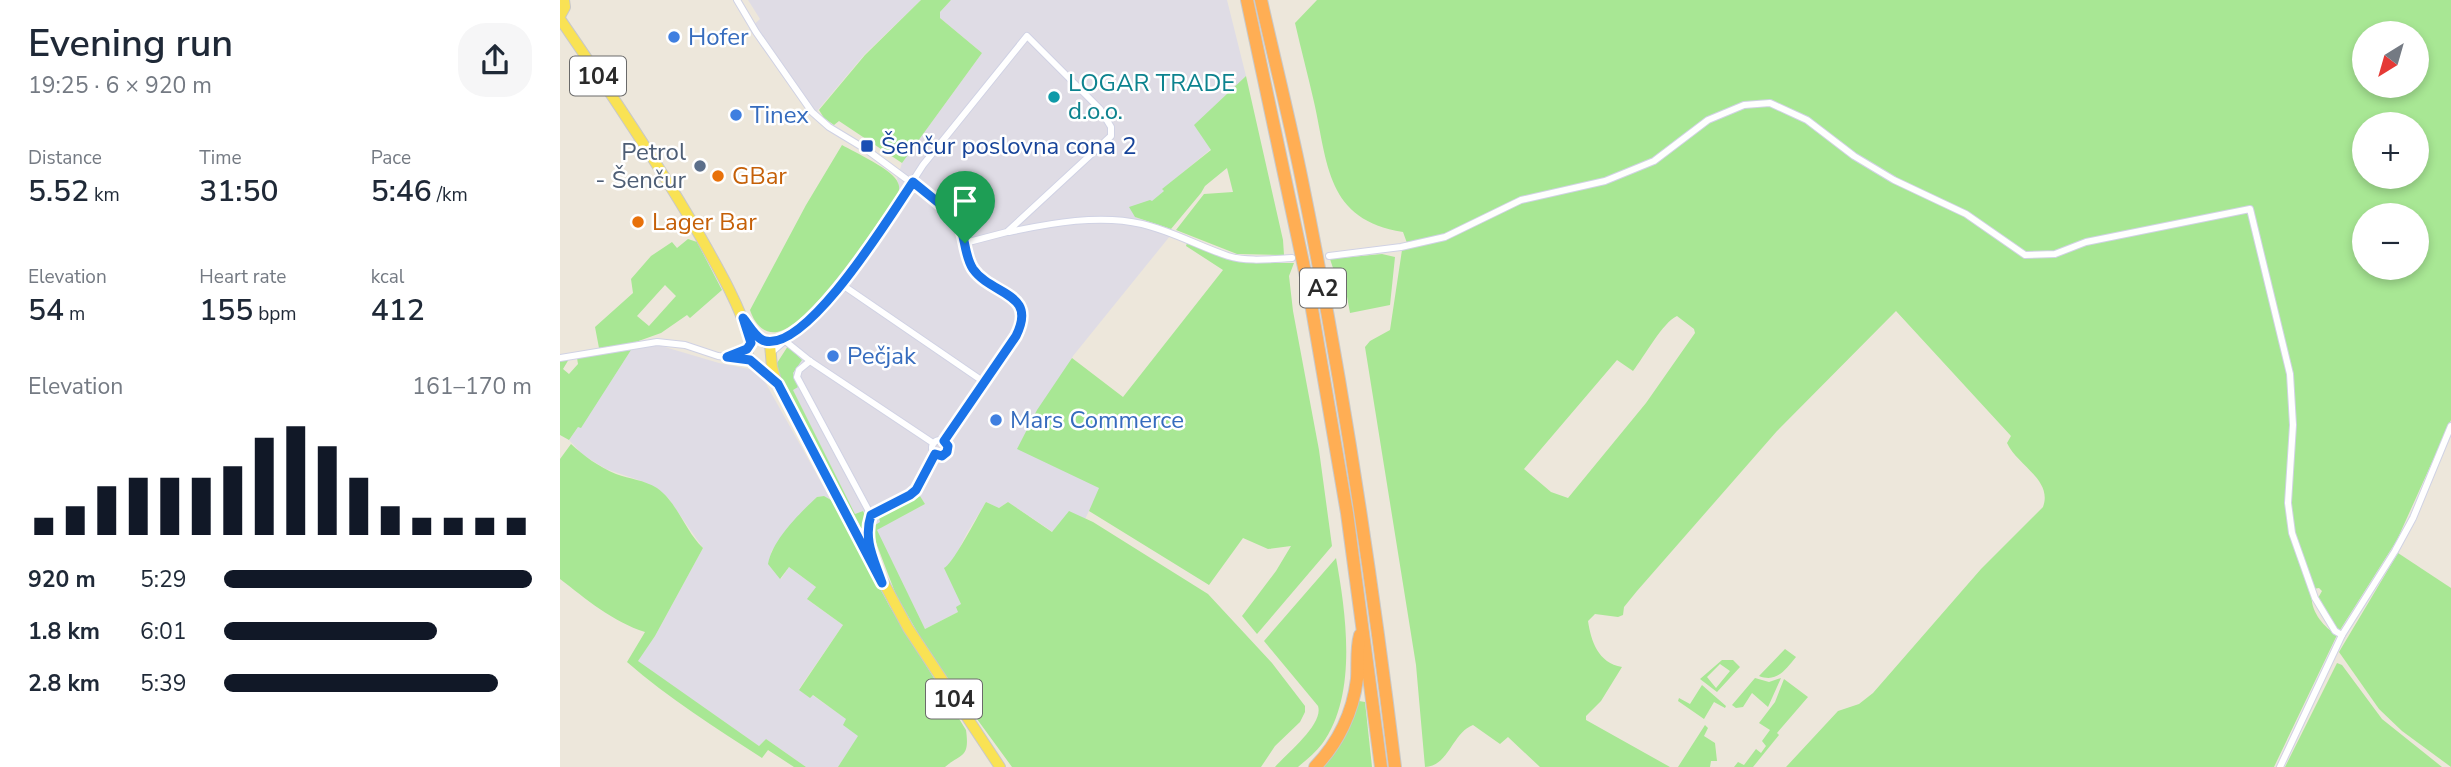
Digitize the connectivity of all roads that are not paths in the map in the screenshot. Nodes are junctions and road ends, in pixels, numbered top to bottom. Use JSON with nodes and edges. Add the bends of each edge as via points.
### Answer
{"nodes":[{"id":1,"x":737,"y":0,"type":"edge"},
{"id":2,"x":1247,"y":0,"type":"edge"},
{"id":3,"x":1261,"y":0,"type":"edge"},
{"id":4,"x":566,"y":1,"type":"edge"},
{"id":5,"x":560,"y":18,"type":"edge"},
{"id":6,"x":913,"y":182,"type":"junction"},
{"id":7,"x":1007,"y":232,"type":"junction"},
{"id":8,"x":965,"y":243,"type":"junction"},
{"id":9,"x":1329,"y":256,"type":"dead end"},
{"id":10,"x":1292,"y":258,"type":"dead end"},
{"id":11,"x":841,"y":284,"type":"junction"},
{"id":12,"x":784,"y":340,"type":"junction"},
{"id":13,"x":759,"y":351,"type":"junction"},
{"id":14,"x":727,"y":357,"type":"junction"},
{"id":15,"x":560,"y":358,"type":"edge"},
{"id":16,"x":810,"y":361,"type":"junction"},
{"id":17,"x":985,"y":382,"type":"junction"},
{"id":18,"x":2451,"y":426,"type":"edge"},
{"id":19,"x":944,"y":441,"type":"junction"},
{"id":20,"x":933,"y":443,"type":"junction"},
{"id":21,"x":935,"y":454,"type":"junction"},
{"id":22,"x":871,"y":515,"type":"junction"},
{"id":23,"x":882,"y":583,"type":"junction"},
{"id":24,"x":1363,"y":624,"type":"junction"},
{"id":25,"x":2342,"y":635,"type":"junction"},
{"id":26,"x":1000,"y":767,"type":"edge"},
{"id":27,"x":1315,"y":767,"type":"edge"},
{"id":28,"x":1381,"y":767,"type":"edge"},
{"id":29,"x":1395,"y":767,"type":"edge"},
{"id":30,"x":2280,"y":767,"type":"edge"}],
"edges":[{"from":1,"to":6,"type":"street","via":[[812,112]]},
{"from":2,"to":24,"type":"highway","number":"A2","via":[[1308,286]]},
{"from":3,"to":29,"type":"highway","number":"A2","via":[[1301,173],[1336,360]]},
{"from":4,"to":5,"type":"main road","number":"104"},
{"from":5,"to":13,"type":"main road","number":"104","via":[[658,165]]},
{"from":6,"to":7,"type":"street","via":[[1027,36],[1100,109],[1111,136]]},
{"from":6,"to":8,"type":"street","via":[[956,217]]},
{"from":6,"to":11,"type":"street"},
{"from":7,"to":8,"type":"street"},
{"from":7,"to":10,"type":"street","via":[[1078,221],[1140,223],[1230,256]]},
{"from":8,"to":17,"type":"street","via":[[975,272],[1015,299],[1023,319]]},
{"from":9,"to":25,"type":"street","via":[[1445,237],[1521,200],[1605,181],[1654,161],[1708,120],[1744,105],[1770,103],[1807,120],[1894,180],[1966,214],[2025,255],[2055,254],[2086,242],[2250,209],[2290,374],[2293,425],[2288,503],[2292,533],[2315,598]]},
{"from":11,"to":12,"type":"street"},
{"from":11,"to":17,"type":"street"},
{"from":12,"to":13,"type":"street"},
{"from":12,"to":16,"type":"street"},
{"from":13,"to":14,"type":"street"},
{"from":13,"to":14,"type":"street"},
{"from":13,"to":23,"type":"main road","number":"104"},
{"from":14,"to":15,"type":"street","via":[[657,342]]},
{"from":16,"to":20,"type":"street"},
{"from":16,"to":22,"type":"street","via":[[797,377]]},
{"from":17,"to":19,"type":"street"},
{"from":18,"to":25,"type":"street","via":[[2413,518]]},
{"from":19,"to":20,"type":"street"},
{"from":19,"to":21,"type":"street","via":[[947,452]]},
{"from":20,"to":21,"type":"street"},
{"from":21,"to":22,"type":"street","via":[[916,490]]},
{"from":22,"to":23,"type":"street","via":[[867,539]]},
{"from":23,"to":26,"type":"main road","number":"104"},
{"from":24,"to":27,"type":"highway","via":[[1348,716]]},
{"from":24,"to":28,"type":"highway","number":"A2"},
{"from":25,"to":30,"type":"street"}]}
